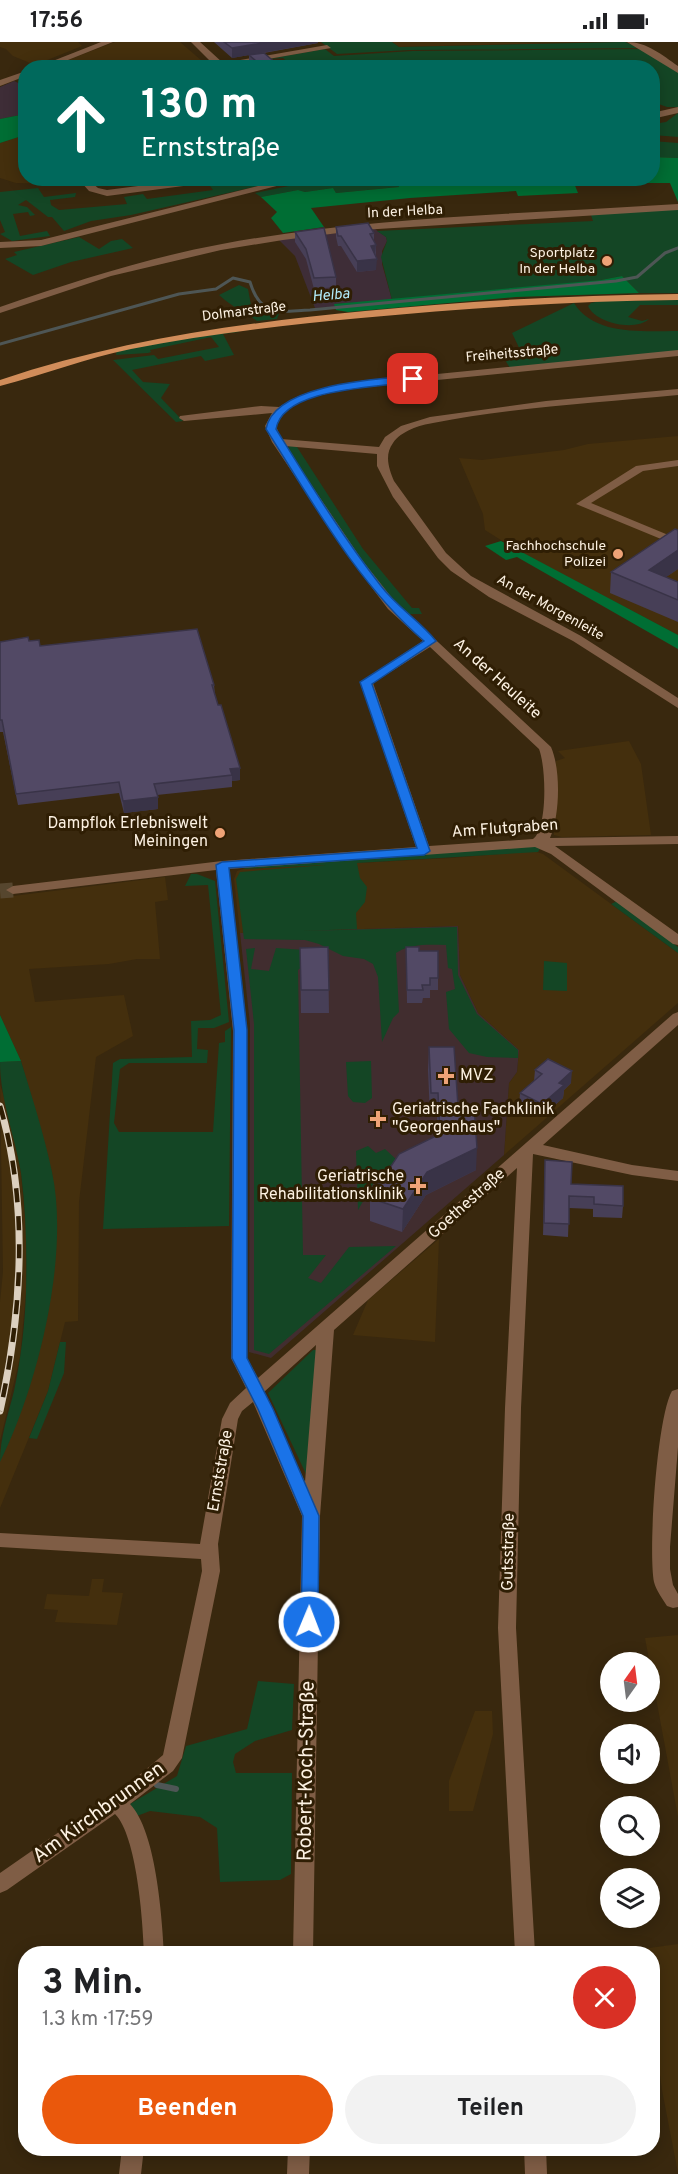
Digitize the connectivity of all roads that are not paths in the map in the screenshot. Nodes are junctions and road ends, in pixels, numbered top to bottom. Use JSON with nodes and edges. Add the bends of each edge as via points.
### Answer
{"nodes":[{"id":1,"x":109,"y":42,"type":"edge"},
{"id":2,"x":195,"y":42,"type":"edge"},
{"id":3,"x":632,"y":42,"type":"edge"},
{"id":4,"x":319,"y":44,"type":"edge"},
{"id":5,"x":87,"y":45,"type":"edge"},
{"id":6,"x":56,"y":60,"type":"edge"},
{"id":7,"x":214,"y":60,"type":"edge"},
{"id":8,"x":256,"y":60,"type":"edge"},
{"id":9,"x":678,"y":70,"type":"edge"},
{"id":10,"x":18,"y":76,"type":"edge"},
{"id":11,"x":0,"y":83,"type":"edge"},
{"id":12,"x":678,"y":110,"type":"edge"},
{"id":13,"x":660,"y":112,"type":"edge"},
{"id":14,"x":663,"y":114,"type":"junction"},
{"id":15,"x":660,"y":115,"type":"edge"},
{"id":16,"x":89,"y":186,"type":"edge"},
{"id":17,"x":160,"y":186,"type":"edge"},
{"id":18,"x":270,"y":186,"type":"edge"},
{"id":19,"x":678,"y":207,"type":"edge"},
{"id":20,"x":0,"y":245,"type":"edge"},
{"id":21,"x":678,"y":297,"type":"edge"},
{"id":22,"x":0,"y":310,"type":"edge"},
{"id":23,"x":678,"y":353,"type":"edge"},
{"id":24,"x":0,"y":382,"type":"edge"},
{"id":25,"x":678,"y":392,"type":"edge"},
{"id":26,"x":281,"y":410,"type":"junction"},
{"id":27,"x":184,"y":418,"type":"dead end"},
{"id":28,"x":278,"y":442,"type":"junction"},
{"id":29,"x":383,"y":451,"type":"junction"},
{"id":30,"x":678,"y":463,"type":"edge"},
{"id":31,"x":678,"y":543,"type":"edge"},
{"id":32,"x":431,"y":641,"type":"junction"},
{"id":33,"x":678,"y":704,"type":"edge"},
{"id":34,"x":678,"y":840,"type":"edge"},
{"id":35,"x":536,"y":843,"type":"junction"},
{"id":36,"x":424,"y":851,"type":"junction"},
{"id":37,"x":222,"y":865,"type":"junction"},
{"id":38,"x":13,"y":890,"type":"tunnel mouth"},
{"id":39,"x":678,"y":941,"type":"edge"},
{"id":40,"x":678,"y":1017,"type":"edge"},
{"id":41,"x":527,"y":1149,"type":"junction"},
{"id":42,"x":678,"y":1176,"type":"edge"},
{"id":43,"x":326,"y":1329,"type":"junction"},
{"id":44,"x":256,"y":1391,"type":"junction"},
{"id":45,"x":678,"y":1395,"type":"edge"},
{"id":46,"x":311,"y":1516,"type":"junction"},
{"id":47,"x":0,"y":1540,"type":"edge"},
{"id":48,"x":208,"y":1552,"type":"junction"},
{"id":49,"x":673,"y":1601,"type":"dead end"},
{"id":50,"x":116,"y":1803,"type":"junction"},
{"id":51,"x":0,"y":1884,"type":"edge"},
{"id":52,"x":153,"y":1946,"type":"edge"},
{"id":53,"x":303,"y":1946,"type":"edge"},
{"id":54,"x":525,"y":1946,"type":"edge"},
{"id":55,"x":132,"y":2156,"type":"edge"},
{"id":56,"x":299,"y":2156,"type":"edge"},
{"id":57,"x":535,"y":2156,"type":"edge"},
{"id":58,"x":130,"y":2174,"type":"edge"},
{"id":59,"x":298,"y":2174,"type":"edge"},
{"id":60,"x":536,"y":2174,"type":"edge"}],
"edges":[{"from":1,"to":5,"type":"street"},
{"from":2,"to":7,"type":"street"},
{"from":3,"to":9,"type":"street"},
{"from":4,"to":8,"type":"street","via":[[327,48]]},
{"from":5,"to":6,"type":"street"},
{"from":10,"to":11,"type":"street"},
{"from":12,"to":14,"type":"street"},
{"from":13,"to":14,"type":"street"},
{"from":14,"to":15,"type":"street"},
{"from":16,"to":17,"type":"street","via":[[107,193]]},
{"from":18,"to":20,"type":"street","via":[[42,243]]},
{"from":19,"to":22,"type":"street","name":"In der Helba","via":[[362,227],[282,237],[108,274]]},
{"from":21,"to":24,"type":"main road","name":"Dolmarstraße","via":[[512,301],[229,328],[123,346]]},
{"from":23,"to":26,"type":"street","name":"Freiheitsstraße","via":[[358,384],[316,394]]},
{"from":25,"to":29,"type":"street","via":[[430,420],[393,433]]},
{"from":26,"to":27,"type":"street"},
{"from":26,"to":28,"type":"street","via":[[271,429]]},
{"from":28,"to":29,"type":"street"},
{"from":28,"to":32,"type":"street","name":"An der Heuleite","via":[[378,589]]},
{"from":29,"to":33,"type":"street","name":"An der Morgenleite","via":[[386,477],[397,498],[452,568],[589,646]]},
{"from":30,"to":31,"type":"street","via":[[640,468],[582,504]]},
{"from":32,"to":35,"type":"street","name":"An der Heuleite","via":[[548,752],[547,829]]},
{"from":32,"to":36,"type":"street","via":[[366,682]]},
{"from":34,"to":35,"type":"street","name":"Am Flutgraben"},
{"from":35,"to":36,"type":"street","name":"Am Flutgraben"},
{"from":35,"to":39,"type":"street","via":[[556,851]]},
{"from":36,"to":37,"type":"street","name":"Am Flutgraben"},
{"from":37,"to":38,"type":"street","name":"Am Flutgraben"},
{"from":37,"to":44,"type":"street","via":[[240,1030],[239,1358]]},
{"from":40,"to":41,"type":"street","name":"Goethestraße"},
{"from":41,"to":42,"type":"street"},
{"from":41,"to":43,"type":"street","name":"Goethestraße"},
{"from":41,"to":54,"type":"street","name":"Gutsstraße","via":[[513,1407],[507,1628]]},
{"from":43,"to":44,"type":"street","name":"Goethestraße"},
{"from":43,"to":46,"type":"street","name":"Robert-Koch-Straße"},
{"from":44,"to":46,"type":"street","name":"Robert-Koch-Straße"},
{"from":44,"to":48,"type":"street","name":"Ernststraße","via":[[236,1407],[230,1419]]},
{"from":45,"to":49,"type":"street","via":[[662,1536],[664,1584]]},
{"from":46,"to":53,"type":"street","name":"Robert-Koch-Straße"},
{"from":47,"to":48,"type":"street"},
{"from":48,"to":50,"type":"street","name":"Am Kirchbrunnen","via":[[211,1571],[172,1758]]},
{"from":50,"to":51,"type":"street","name":"Am Kirchbrunnen"},
{"from":50,"to":52,"type":"street","via":[[133,1825],[146,1884]]},
{"from":55,"to":58,"type":"street"},
{"from":56,"to":59,"type":"street"},
{"from":57,"to":60,"type":"street"}]}
